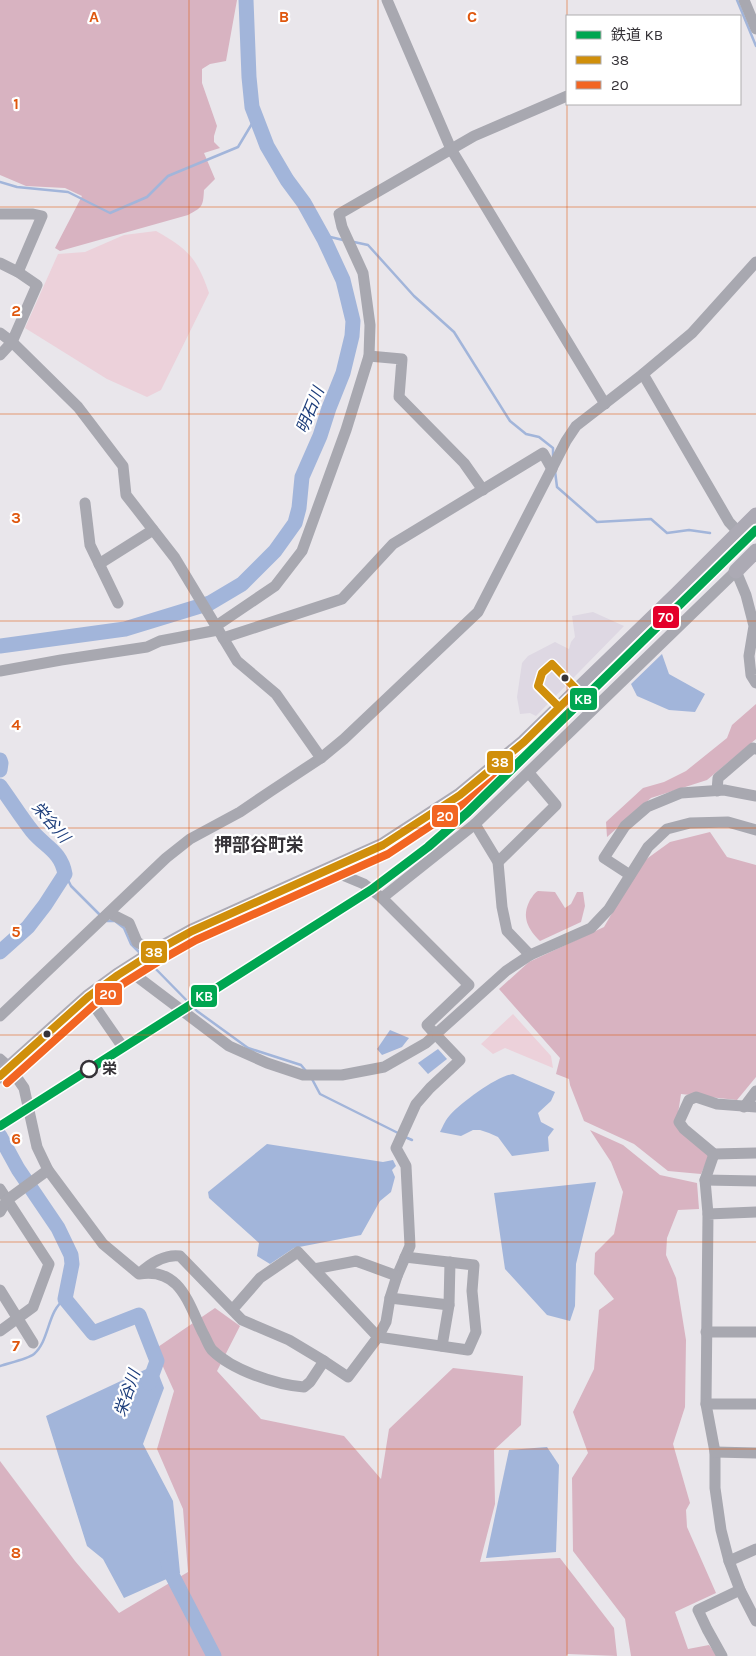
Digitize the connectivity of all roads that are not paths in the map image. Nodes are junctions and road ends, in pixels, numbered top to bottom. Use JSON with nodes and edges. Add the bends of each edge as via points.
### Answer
{"nodes":[{"id":1,"x":387,"y":0,"type":"edge"},
{"id":2,"x":744,"y":0,"type":"edge"},
{"id":3,"x":751,"y":18,"type":"junction"},
{"id":4,"x":741,"y":22,"type":"edge"},
{"id":5,"x":756,"y":29,"type":"edge"},
{"id":6,"x":566,"y":96,"type":"edge"},
{"id":7,"x":451,"y":149,"type":"junction"},
{"id":8,"x":0,"y":214,"type":"edge"},
{"id":9,"x":756,"y":262,"type":"edge"},
{"id":10,"x":0,"y":263,"type":"edge"},
{"id":11,"x":18,"y":272,"type":"junction"},
{"id":12,"x":0,"y":333,"type":"edge"},
{"id":13,"x":12,"y":342,"type":"junction"},
{"id":14,"x":0,"y":355,"type":"edge"},
{"id":15,"x":369,"y":356,"type":"junction"},
{"id":16,"x":643,"y":374,"type":"junction"},
{"id":17,"x":605,"y":404,"type":"junction"},
{"id":18,"x":552,"y":469,"type":"junction"},
{"id":19,"x":483,"y":490,"type":"junction"},
{"id":20,"x":85,"y":503,"type":"dead end"},
{"id":21,"x":756,"y":515,"type":"edge"},
{"id":22,"x":153,"y":530,"type":"junction"},
{"id":23,"x":740,"y":534,"type":"junction"},
{"id":24,"x":756,"y":550,"type":"edge"},
{"id":25,"x":99,"y":564,"type":"junction"},
{"id":26,"x":736,"y":571,"type":"junction"},
{"id":27,"x":118,"y":603,"type":"dead end"},
{"id":28,"x":219,"y":631,"type":"junction"},
{"id":29,"x":0,"y":671,"type":"edge"},
{"id":30,"x":756,"y":683,"type":"edge"},
{"id":31,"x":756,"y":749,"type":"edge"},
{"id":32,"x":321,"y":758,"type":"junction"},
{"id":33,"x":529,"y":774,"type":"junction"},
{"id":34,"x":717,"y":791,"type":"junction"},
{"id":35,"x":756,"y":796,"type":"edge"},
{"id":36,"x":475,"y":824,"type":"junction"},
{"id":37,"x":756,"y":830,"type":"edge"},
{"id":38,"x":498,"y":862,"type":"junction"},
{"id":39,"x":335,"y":867,"type":"junction"},
{"id":40,"x":630,"y":875,"type":"junction"},
{"id":41,"x":382,"y":898,"type":"junction"},
{"id":42,"x":104,"y":917,"type":"junction"},
{"id":43,"x":530,"y":955,"type":"junction"},
{"id":44,"x":144,"y":959,"type":"junction"},
{"id":45,"x":93,"y":1004,"type":"dead end"},
{"id":46,"x":0,"y":1016,"type":"edge"},
{"id":47,"x":437,"y":1036,"type":"junction"},
{"id":48,"x":120,"y":1043,"type":"dead end"},
{"id":49,"x":3,"y":1068,"type":"edge"},
{"id":50,"x":756,"y":1091,"type":"edge"},
{"id":51,"x":744,"y":1106,"type":"junction"},
{"id":52,"x":756,"y":1108,"type":"edge"},
{"id":53,"x":756,"y":1153,"type":"edge"},
{"id":54,"x":714,"y":1154,"type":"junction"},
{"id":55,"x":48,"y":1170,"type":"junction"},
{"id":56,"x":705,"y":1180,"type":"junction"},
{"id":57,"x":756,"y":1180,"type":"edge"},
{"id":58,"x":0,"y":1189,"type":"edge"},
{"id":59,"x":6,"y":1200,"type":"junction"},
{"id":60,"x":0,"y":1212,"type":"edge"},
{"id":61,"x":756,"y":1212,"type":"edge"},
{"id":62,"x":708,"y":1214,"type":"junction"},
{"id":63,"x":405,"y":1257,"type":"junction"},
{"id":64,"x":450,"y":1262,"type":"junction"},
{"id":65,"x":314,"y":1269,"type":"junction"},
{"id":66,"x":139,"y":1274,"type":"junction"},
{"id":67,"x":397,"y":1276,"type":"junction"},
{"id":68,"x":0,"y":1290,"type":"edge"},
{"id":69,"x":390,"y":1298,"type":"junction"},
{"id":70,"x":450,"y":1305,"type":"junction"},
{"id":71,"x":233,"y":1309,"type":"junction"},
{"id":72,"x":18,"y":1318,"type":"junction"},
{"id":73,"x":0,"y":1332,"type":"edge"},
{"id":74,"x":706,"y":1332,"type":"junction"},
{"id":75,"x":756,"y":1332,"type":"edge"},
{"id":76,"x":378,"y":1337,"type":"junction"},
{"id":77,"x":33,"y":1343,"type":"dead end"},
{"id":78,"x":442,"y":1346,"type":"junction"},
{"id":79,"x":324,"y":1361,"type":"junction"},
{"id":80,"x":706,"y":1404,"type":"junction"},
{"id":81,"x":756,"y":1404,"type":"edge"},
{"id":82,"x":715,"y":1452,"type":"junction"},
{"id":83,"x":756,"y":1453,"type":"edge"},
{"id":84,"x":756,"y":1549,"type":"edge"},
{"id":85,"x":729,"y":1560,"type":"junction"},
{"id":86,"x":740,"y":1590,"type":"junction"},
{"id":87,"x":752,"y":1603,"type":"edge"},
{"id":88,"x":756,"y":1621,"type":"edge"},
{"id":89,"x":722,"y":1656,"type":"edge"}],
"edges":[{"from":1,"to":7,"type":"street"},
{"from":2,"to":3,"type":"street"},
{"from":3,"to":4,"type":"street"},
{"from":3,"to":5,"type":"street"},
{"from":6,"to":7,"type":"street"},
{"from":7,"to":15,"type":"street","via":[[339,214],[363,273],[370,325]]},
{"from":7,"to":17,"type":"street"},
{"from":8,"to":11,"type":"street","via":[[42,216]]},
{"from":9,"to":16,"type":"street","via":[[692,333]]},
{"from":10,"to":11,"type":"street"},
{"from":11,"to":13,"type":"street","via":[[36,285]]},
{"from":12,"to":13,"type":"street"},
{"from":13,"to":14,"type":"street"},
{"from":13,"to":22,"type":"street","via":[[78,407],[123,466],[126,495]]},
{"from":15,"to":19,"type":"street","via":[[402,359],[399,397],[464,463]]},
{"from":15,"to":28,"type":"street","via":[[302,551],[275,586]]},
{"from":16,"to":17,"type":"street"},
{"from":16,"to":23,"type":"street","via":[[728,522]]},
{"from":17,"to":18,"type":"street","via":[[576,426]]},
{"from":18,"to":19,"type":"street","via":[[543,453]]},
{"from":18,"to":32,"type":"street","via":[[478,612]]},
{"from":19,"to":28,"type":"street","via":[[393,544],[342,599]]},
{"from":20,"to":25,"type":"street","via":[[90,545]]},
{"from":21,"to":23,"type":"main road"},
{"from":22,"to":25,"type":"street"},
{"from":22,"to":28,"type":"street","via":[[175,558]]},
{"from":23,"to":24,"type":"main road"},
{"from":23,"to":39,"type":"main road","via":[[524,742],[460,795],[383,845]]},
{"from":24,"to":26,"type":"main road"},
{"from":25,"to":27,"type":"street"},
{"from":26,"to":30,"type":"street","via":[[754,626],[749,656],[751,675]]},
{"from":26,"to":33,"type":"street"},
{"from":28,"to":29,"type":"street","via":[[160,641],[147,647]]},
{"from":28,"to":32,"type":"street","via":[[237,661],[276,694]]},
{"from":31,"to":34,"type":"street","via":[[753,748],[718,778]]},
{"from":32,"to":42,"type":"street","via":[[240,812],[190,839]]},
{"from":33,"to":36,"type":"street"},
{"from":33,"to":38,"type":"street","via":[[556,805]]},
{"from":34,"to":35,"type":"street"},
{"from":34,"to":40,"type":"street","via":[[681,793],[648,807],[624,826],[604,858]]},
{"from":36,"to":38,"type":"street"},
{"from":36,"to":41,"type":"street"},
{"from":37,"to":40,"type":"street","via":[[728,822],[690,823],[667,829],[648,847]]},
{"from":38,"to":43,"type":"street","via":[[507,931]]},
{"from":39,"to":41,"type":"street","via":[[340,874],[364,884]]},
{"from":39,"to":44,"type":"main road","via":[[192,931]]},
{"from":40,"to":43,"type":"street","via":[[591,928]]},
{"from":41,"to":47,"type":"street","via":[[469,985],[427,1025]]},
{"from":42,"to":44,"type":"street","via":[[129,923]]},
{"from":42,"to":46,"type":"street"},
{"from":43,"to":47,"type":"street","via":[[506,971]]},
{"from":44,"to":47,"type":"street","via":[[139,978],[229,1046],[303,1075],[342,1075],[384,1068]]},
{"from":44,"to":49,"type":"main road","via":[[88,997]]},
{"from":45,"to":48,"type":"street"},
{"from":47,"to":63,"type":"street","via":[[460,1060],[416,1104],[396,1148],[406,1166],[410,1246]]},
{"from":49,"to":55,"type":"street","via":[[24,1088],[37,1147]]},
{"from":50,"to":51,"type":"street"},
{"from":51,"to":52,"type":"street"},
{"from":51,"to":54,"type":"street","via":[[717,1104],[696,1097],[688,1100],[680,1122],[684,1130]]},
{"from":53,"to":54,"type":"street"},
{"from":54,"to":56,"type":"street"},
{"from":55,"to":59,"type":"street"},
{"from":55,"to":66,"type":"street","via":[[103,1244]]},
{"from":56,"to":57,"type":"street"},
{"from":56,"to":62,"type":"street"},
{"from":58,"to":59,"type":"street"},
{"from":59,"to":60,"type":"street"},
{"from":59,"to":72,"type":"street","via":[[49,1264],[33,1307]]},
{"from":61,"to":62,"type":"street"},
{"from":62,"to":74,"type":"street"},
{"from":63,"to":64,"type":"street"},
{"from":63,"to":67,"type":"street"},
{"from":64,"to":70,"type":"street"},
{"from":64,"to":78,"type":"street","via":[[474,1265],[472,1291],[476,1332],[468,1350]]},
{"from":65,"to":67,"type":"street","via":[[356,1261]]},
{"from":65,"to":71,"type":"street","via":[[298,1252],[260,1278]]},
{"from":65,"to":76,"type":"street"},
{"from":66,"to":71,"type":"street","via":[[157,1261],[180,1256]]},
{"from":66,"to":79,"type":"street","via":[[150,1272],[172,1280],[183,1291],[210,1348],[231,1365],[285,1386],[304,1387]]},
{"from":67,"to":69,"type":"street"},
{"from":68,"to":72,"type":"street"},
{"from":69,"to":70,"type":"street"},
{"from":69,"to":76,"type":"street","via":[[386,1322]]},
{"from":70,"to":78,"type":"street"},
{"from":71,"to":79,"type":"street","via":[[242,1320],[289,1340]]},
{"from":72,"to":73,"type":"street"},
{"from":72,"to":77,"type":"street"},
{"from":74,"to":75,"type":"street"},
{"from":74,"to":80,"type":"street"},
{"from":76,"to":78,"type":"street"},
{"from":76,"to":79,"type":"street","via":[[348,1377]]},
{"from":80,"to":81,"type":"street"},
{"from":80,"to":82,"type":"street"},
{"from":82,"to":83,"type":"street"},
{"from":82,"to":85,"type":"street","via":[[716,1496]]},
{"from":84,"to":85,"type":"street"},
{"from":85,"to":86,"type":"street"},
{"from":86,"to":87,"type":"street"},
{"from":86,"to":89,"type":"street","via":[[698,1610]]},
{"from":87,"to":88,"type":"street"}]}
